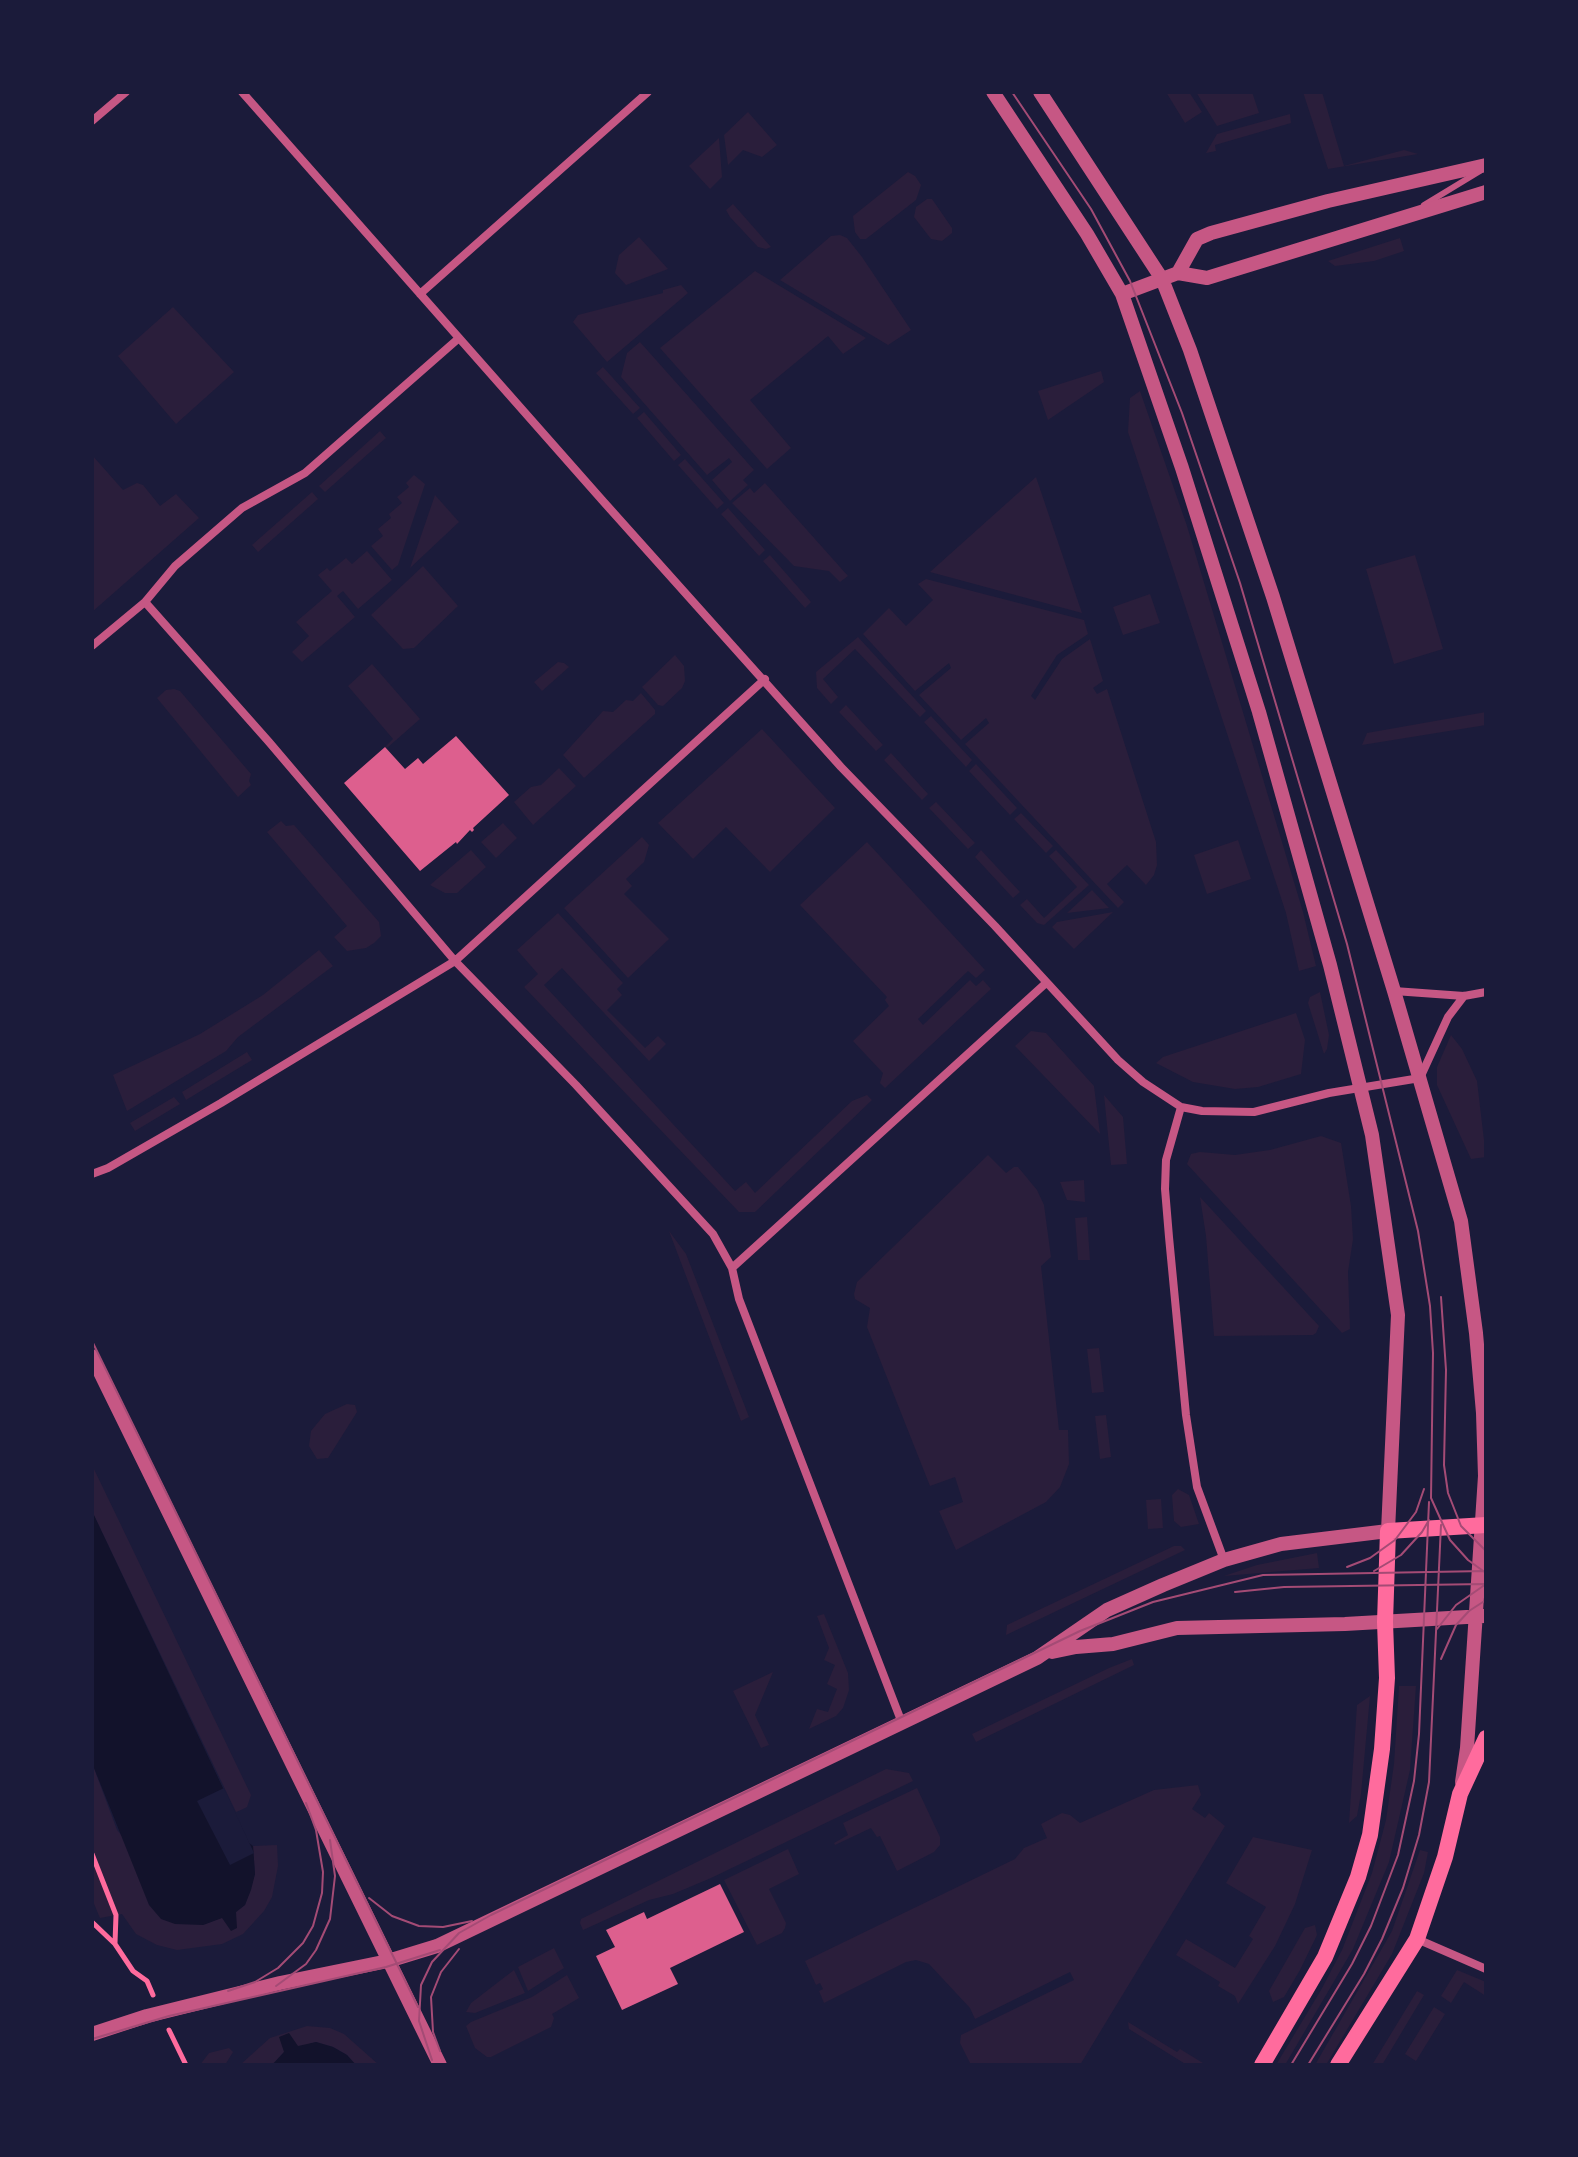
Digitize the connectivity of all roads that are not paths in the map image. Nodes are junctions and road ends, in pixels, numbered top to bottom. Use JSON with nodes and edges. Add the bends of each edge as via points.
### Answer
{"nodes":[{"id":1,"x":126,"y":92,"type":"edge"},
{"id":2,"x":242,"y":92,"type":"edge"},
{"id":3,"x":648,"y":92,"type":"edge"},
{"id":4,"x":993,"y":92,"type":"edge"},
{"id":5,"x":1040,"y":92,"type":"edge"},
{"id":6,"x":92,"y":121,"type":"edge"},
{"id":7,"x":1486,"y":166,"type":"edge"},
{"id":8,"x":1486,"y":192,"type":"edge"},
{"id":9,"x":1403,"y":218,"type":"junction"},
{"id":10,"x":1178,"y":273,"type":"junction"},
{"id":11,"x":1162,"y":279,"type":"junction"},
{"id":12,"x":420,"y":294,"type":"junction"},
{"id":13,"x":1122,"y":294,"type":"junction"},
{"id":14,"x":459,"y":338,"type":"junction"},
{"id":15,"x":145,"y":602,"type":"junction"},
{"id":16,"x":92,"y":646,"type":"edge"},
{"id":17,"x":765,"y":679,"type":"junction"},
{"id":18,"x":455,"y":961,"type":"junction"},
{"id":19,"x":1046,"y":983,"type":"junction"},
{"id":20,"x":1394,"y":991,"type":"junction"},
{"id":21,"x":1486,"y":992,"type":"edge"},
{"id":22,"x":1464,"y":996,"type":"junction"},
{"id":23,"x":1420,"y":1078,"type":"junction"},
{"id":24,"x":1359,"y":1089,"type":"junction"},
{"id":25,"x":1181,"y":1107,"type":"junction"},
{"id":26,"x":92,"y":1174,"type":"edge"},
{"id":27,"x":732,"y":1268,"type":"junction"},
{"id":28,"x":92,"y":1356,"type":"edge"},
{"id":29,"x":1485,"y":1524,"type":"edge"},
{"id":30,"x":1388,"y":1531,"type":"junction"},
{"id":31,"x":1224,"y":1560,"type":"junction"},
{"id":32,"x":1482,"y":1616,"type":"edge"},
{"id":33,"x":1385,"y":1622,"type":"junction"},
{"id":34,"x":1043,"y":1654,"type":"junction"},
{"id":35,"x":902,"y":1723,"type":"junction"},
{"id":36,"x":1486,"y":1738,"type":"edge"},
{"id":37,"x":1460,"y":1794,"type":"junction"},
{"id":38,"x":1417,"y":1939,"type":"junction"},
{"id":39,"x":388,"y":1961,"type":"junction"},
{"id":40,"x":1486,"y":1969,"type":"edge"},
{"id":41,"x":92,"y":2034,"type":"edge"},
{"id":42,"x":440,"y":2065,"type":"edge"},
{"id":43,"x":1262,"y":2065,"type":"edge"},
{"id":44,"x":1338,"y":2065,"type":"edge"}],
"edges":[{"from":1,"to":6,"type":"street"},
{"from":2,"to":12,"type":"street"},
{"from":3,"to":12,"type":"street"},
{"from":4,"to":13,"type":"street"},
{"from":5,"to":11,"type":"street"},
{"from":7,"to":9,"type":"lane"},
{"from":7,"to":10,"type":"street","via":[[1211,233],[1197,239]]},
{"from":8,"to":9,"type":"street"},
{"from":9,"to":10,"type":"street","via":[[1207,278]]},
{"from":10,"to":11,"type":"street"},
{"from":11,"to":13,"type":"street"},
{"from":11,"to":20,"type":"street","via":[[1273,597]]},
{"from":12,"to":14,"type":"street"},
{"from":13,"to":24,"type":"street","via":[[1259,712]]},
{"from":14,"to":15,"type":"street","via":[[305,473],[242,508],[175,566]]},
{"from":14,"to":17,"type":"street"},
{"from":15,"to":16,"type":"street"},
{"from":15,"to":18,"type":"street"},
{"from":17,"to":18,"type":"street"},
{"from":17,"to":19,"type":"street"},
{"from":18,"to":26,"type":"street","via":[[221,1103]]},
{"from":18,"to":27,"type":"street","via":[[674,1189],[713,1234]]},
{"from":19,"to":25,"type":"street","via":[[1134,1075]]},
{"from":19,"to":27,"type":"street"},
{"from":20,"to":22,"type":"street"},
{"from":20,"to":23,"type":"street"},
{"from":21,"to":22,"type":"street"},
{"from":22,"to":23,"type":"street","via":[[1448,1017]]},
{"from":23,"to":24,"type":"street"},
{"from":23,"to":29,"type":"street","via":[[1462,1231],[1483,1413]]},
{"from":24,"to":25,"type":"street","via":[[1254,1112]]},
{"from":24,"to":30,"type":"street","via":[[1372,1135],[1398,1315]]},
{"from":25,"to":31,"type":"street","via":[[1166,1160],[1173,1279],[1197,1487]]},
{"from":27,"to":35,"type":"street","via":[[739,1299]]},
{"from":28,"to":39,"type":"street"},
{"from":29,"to":30,"type":"main road"},
{"from":29,"to":32,"type":"street"},
{"from":30,"to":31,"type":"street","via":[[1281,1544]]},
{"from":30,"to":33,"type":"main road"},
{"from":31,"to":34,"type":"street","via":[[1107,1610]]},
{"from":32,"to":33,"type":"street"},
{"from":32,"to":37,"type":"street"},
{"from":33,"to":34,"type":"street","via":[[1177,1628]]},
{"from":33,"to":43,"type":"main road","via":[[1387,1678],[1370,1835],[1325,1957]]},
{"from":34,"to":35,"type":"street"},
{"from":35,"to":39,"type":"street","via":[[450,1940]]},
{"from":36,"to":37,"type":"main road"},
{"from":37,"to":38,"type":"main road"},
{"from":38,"to":40,"type":"street"},
{"from":38,"to":44,"type":"main road"},
{"from":39,"to":41,"type":"street","via":[[183,2007]]},
{"from":39,"to":42,"type":"street"}]}
